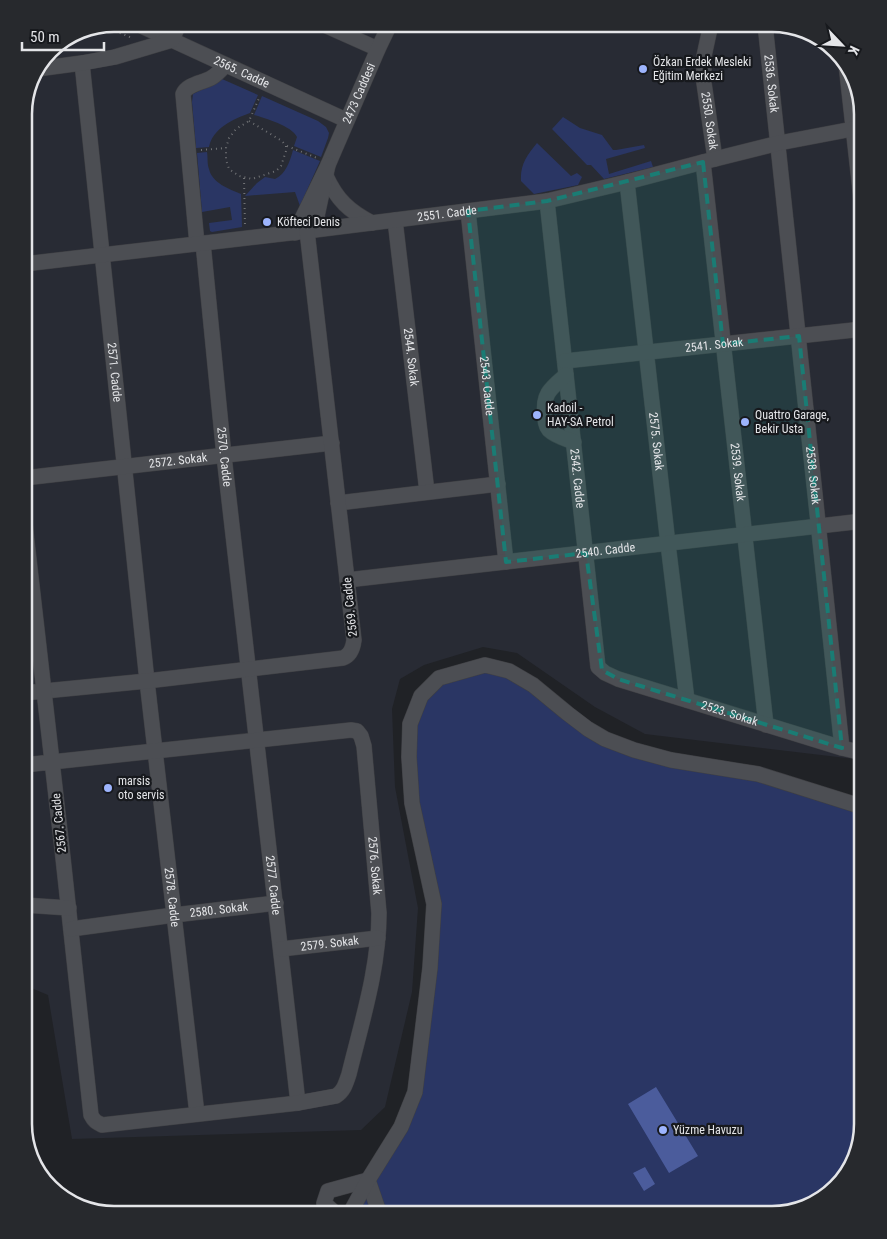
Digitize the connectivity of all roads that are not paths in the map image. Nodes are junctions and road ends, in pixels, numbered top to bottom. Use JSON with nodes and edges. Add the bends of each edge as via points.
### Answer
{"nodes":[{"id":1,"x":155,"y":32,"type":"edge"},
{"id":2,"x":175,"y":32,"type":"edge"},
{"id":3,"x":341,"y":32,"type":"edge"},
{"id":4,"x":386,"y":32,"type":"edge"},
{"id":5,"x":709,"y":33,"type":"edge"},
{"id":6,"x":766,"y":33,"type":"edge"},
{"id":7,"x":172,"y":40,"type":"junction"},
{"id":8,"x":378,"y":49,"type":"junction"},
{"id":9,"x":82,"y":63,"type":"junction"},
{"id":10,"x":226,"y":65,"type":"junction"},
{"id":11,"x":47,"y":68,"type":"edge"},
{"id":12,"x":851,"y":90,"type":"edge"},
{"id":13,"x":854,"y":107,"type":"edge"},
{"id":14,"x":346,"y":120,"type":"junction"},
{"id":15,"x":854,"y":129,"type":"edge"},
{"id":16,"x":779,"y":143,"type":"junction"},
{"id":17,"x":709,"y":160,"type":"junction"},
{"id":18,"x":325,"y":167,"type":"junction"},
{"id":19,"x":627,"y":182,"type":"junction"},
{"id":20,"x":547,"y":201,"type":"junction"},
{"id":21,"x":468,"y":211,"type":"junction"},
{"id":22,"x":395,"y":220,"type":"junction"},
{"id":23,"x":372,"y":223,"type":"junction"},
{"id":24,"x":305,"y":231,"type":"junction"},
{"id":25,"x":200,"y":243,"type":"junction"},
{"id":26,"x":102,"y":254,"type":"junction"},
{"id":27,"x":33,"y":263,"type":"edge"},
{"id":28,"x":854,"y":330,"type":"edge"},
{"id":29,"x":799,"y":336,"type":"junction"},
{"id":30,"x":723,"y":344,"type":"junction"},
{"id":31,"x":646,"y":352,"type":"junction"},
{"id":32,"x":565,"y":368,"type":"junction"},
{"id":33,"x":574,"y":442,"type":"junction"},
{"id":34,"x":332,"y":444,"type":"junction"},
{"id":35,"x":224,"y":456,"type":"junction"},
{"id":36,"x":124,"y":467,"type":"junction"},
{"id":37,"x":33,"y":477,"type":"edge"},
{"id":38,"x":498,"y":484,"type":"junction"},
{"id":39,"x":427,"y":492,"type":"junction"},
{"id":40,"x":338,"y":502,"type":"junction"},
{"id":41,"x":854,"y":522,"type":"edge"},
{"id":42,"x":819,"y":527,"type":"junction"},
{"id":43,"x":744,"y":535,"type":"junction"},
{"id":44,"x":668,"y":544,"type":"junction"},
{"id":45,"x":586,"y":553,"type":"junction"},
{"id":46,"x":506,"y":562,"type":"junction"},
{"id":47,"x":347,"y":580,"type":"junction"},
{"id":48,"x":33,"y":591,"type":"edge"},
{"id":49,"x":598,"y":667,"type":"joint"},
{"id":50,"x":249,"y":669,"type":"junction"},
{"id":51,"x":147,"y":681,"type":"junction"},
{"id":52,"x":44,"y":691,"type":"junction"},
{"id":53,"x":32,"y":692,"type":"edge"},
{"id":54,"x":687,"y":700,"type":"junction"},
{"id":55,"x":766,"y":725,"type":"junction"},
{"id":56,"x":257,"y":740,"type":"junction"},
{"id":57,"x":842,"y":748,"type":"junction"},
{"id":58,"x":155,"y":751,"type":"junction"},
{"id":59,"x":854,"y":751,"type":"edge"},
{"id":60,"x":52,"y":762,"type":"junction"},
{"id":61,"x":32,"y":764,"type":"edge"},
{"id":62,"x":854,"y":804,"type":"edge"},
{"id":63,"x":276,"y":903,"type":"junction"},
{"id":64,"x":32,"y":906,"type":"edge"},
{"id":65,"x":69,"y":908,"type":"junction"},
{"id":66,"x":174,"y":915,"type":"junction"},
{"id":67,"x":71,"y":929,"type":"junction"},
{"id":68,"x":378,"y":938,"type":"junction"},
{"id":69,"x":281,"y":949,"type":"junction"},
{"id":70,"x":298,"y":1102,"type":"junction"},
{"id":71,"x":197,"y":1114,"type":"junction"},
{"id":72,"x":102,"y":1125,"type":"joint"},
{"id":73,"x":368,"y":1180,"type":"junction"},
{"id":74,"x":328,"y":1206,"type":"edge"},
{"id":75,"x":354,"y":1206,"type":"edge"},
{"id":76,"x":377,"y":1206,"type":"edge"}],
"edges":[{"from":1,"to":7,"type":"street","name":"2565. Cadde"},
{"from":2,"to":7,"type":"street"},
{"from":3,"to":8,"type":"street"},
{"from":4,"to":8,"type":"street","name":"2473 Caddesi"},
{"from":5,"to":17,"type":"street","name":"2550. Sokak","via":[[704,56]]},
{"from":6,"to":16,"type":"street","name":"2536. Sokak"},
{"from":7,"to":9,"type":"street"},
{"from":7,"to":10,"type":"street","name":"2565. Cadde"},
{"from":8,"to":14,"type":"street","name":"2473 Caddesi"},
{"from":9,"to":11,"type":"street"},
{"from":9,"to":26,"type":"street","name":"2571. Cadde"},
{"from":10,"to":14,"type":"street","name":"2565. Cadde"},
{"from":10,"to":25,"type":"street","name":"2570. Cadde","via":[[204,82],[184,90],[183,94]]},
{"from":12,"to":13,"type":"street"},
{"from":14,"to":18,"type":"street","name":"2473 Caddesi"},
{"from":15,"to":16,"type":"street","name":"2551. Cadde"},
{"from":16,"to":17,"type":"street","name":"2551. Cadde"},
{"from":16,"to":29,"type":"street","name":"2538. Sokak"},
{"from":17,"to":19,"type":"street","name":"2551. Cadde"},
{"from":17,"to":30,"type":"street","name":"2539. Sokak"},
{"from":18,"to":23,"type":"street","via":[[337,196]]},
{"from":18,"to":24,"type":"street","name":"2473 Caddesi"},
{"from":19,"to":20,"type":"street","name":"2551. Cadde"},
{"from":19,"to":31,"type":"street","name":"2575. Sokak"},
{"from":20,"to":21,"type":"street","name":"2551. Cadde"},
{"from":20,"to":32,"type":"street","name":"2542. Cadde"},
{"from":21,"to":22,"type":"street","name":"2551. Cadde"},
{"from":21,"to":38,"type":"street","name":"2543. Cadde"},
{"from":22,"to":23,"type":"street","name":"2551. Cadde"},
{"from":22,"to":39,"type":"street","name":"2544. Sokak"},
{"from":23,"to":24,"type":"street","name":"2551. Cadde"},
{"from":24,"to":25,"type":"street","name":"2551. Cadde"},
{"from":24,"to":34,"type":"street","name":"2569. Cadde"},
{"from":25,"to":26,"type":"street","name":"2551. Cadde"},
{"from":25,"to":35,"type":"street","name":"2570. Cadde"},
{"from":26,"to":27,"type":"street","name":"2551. Cadde"},
{"from":26,"to":36,"type":"street","name":"2571. Cadde"},
{"from":28,"to":29,"type":"street","name":"2541. Sokak"},
{"from":29,"to":30,"type":"street","name":"2541. Sokak"},
{"from":29,"to":42,"type":"street","name":"2538. Sokak"},
{"from":30,"to":31,"type":"street","name":"2541. Sokak"},
{"from":30,"to":43,"type":"street","name":"2539. Sokak"},
{"from":31,"to":32,"type":"street","name":"2541. Sokak"},
{"from":31,"to":44,"type":"street","name":"2575. Sokak"},
{"from":32,"to":33,"type":"street","name":"2542. Cadde"},
{"from":32,"to":33,"type":"street","via":[[543,404],[546,425],[554,434]]},
{"from":33,"to":45,"type":"street","name":"2542. Cadde"},
{"from":34,"to":35,"type":"street","name":"2572. Sokak"},
{"from":34,"to":40,"type":"street","name":"2569. Cadde"},
{"from":35,"to":36,"type":"street","name":"2572. Sokak"},
{"from":35,"to":50,"type":"street","name":"2570. Cadde"},
{"from":36,"to":37,"type":"street","name":"2572. Sokak"},
{"from":36,"to":51,"type":"street","name":"2571. Cadde"},
{"from":38,"to":39,"type":"street"},
{"from":38,"to":46,"type":"street","name":"2543. Cadde"},
{"from":39,"to":40,"type":"street"},
{"from":40,"to":47,"type":"street","name":"2569. Cadde"},
{"from":41,"to":42,"type":"street","name":"2540. Cadde"},
{"from":42,"to":43,"type":"street","name":"2540. Cadde"},
{"from":42,"to":57,"type":"street","name":"2538. Sokak"},
{"from":43,"to":44,"type":"street","name":"2540. Cadde"},
{"from":43,"to":55,"type":"street","name":"2539. Sokak"},
{"from":44,"to":45,"type":"street","name":"2540. Cadde"},
{"from":44,"to":54,"type":"street","name":"2575. Sokak"},
{"from":45,"to":46,"type":"street","name":"2540. Cadde"},
{"from":45,"to":49,"type":"street","name":"2542. Cadde"},
{"from":46,"to":47,"type":"street","name":"2540. Cadde"},
{"from":47,"to":50,"type":"street","name":"2569. Cadde","via":[[354,640],[348,656]]},
{"from":48,"to":52,"type":"street","name":"2567. Cadde"},
{"from":49,"to":54,"type":"street","name":"2523. Sokak","via":[[618,679]]},
{"from":50,"to":51,"type":"street","name":"2569. Cadde"},
{"from":50,"to":56,"type":"street","name":"2577. Cadde"},
{"from":51,"to":52,"type":"street","name":"2569. Cadde"},
{"from":51,"to":58,"type":"street","name":"2578. Cadde"},
{"from":52,"to":53,"type":"street","name":"2569. Cadde"},
{"from":52,"to":60,"type":"street","name":"2567. Cadde"},
{"from":54,"to":55,"type":"street","name":"2523. Sokak"},
{"from":55,"to":57,"type":"street","name":"2523. Sokak"},
{"from":56,"to":58,"type":"street","name":"2576. Sokak"},
{"from":56,"to":63,"type":"street","name":"2577. Cadde"},
{"from":56,"to":68,"type":"street","name":"2576. Sokak","via":[[351,730],[357,730],[361,736]]},
{"from":57,"to":59,"type":"street","name":"2523. Sokak"},
{"from":58,"to":60,"type":"street","name":"2576. Sokak"},
{"from":58,"to":66,"type":"street","name":"2578. Cadde"},
{"from":60,"to":61,"type":"street","name":"2576. Sokak"},
{"from":60,"to":65,"type":"street","name":"2567. Cadde"},
{"from":62,"to":73,"type":"street","via":[[758,774],[671,760],[605,739],[533,684],[509,671],[485,665],[439,678],[421,696],[410,724],[412,803],[434,904],[415,1092],[401,1127]]},
{"from":63,"to":66,"type":"street","name":"2580. Sokak"},
{"from":63,"to":69,"type":"street","name":"2577. Cadde"},
{"from":64,"to":65,"type":"street"},
{"from":65,"to":67,"type":"street","name":"2567. Cadde"},
{"from":66,"to":67,"type":"street","name":"2580. Sokak"},
{"from":66,"to":71,"type":"street","name":"2578. Cadde"},
{"from":67,"to":72,"type":"street","name":"2567. Cadde","via":[[90,1115]]},
{"from":68,"to":69,"type":"street","name":"2579. Sokak"},
{"from":68,"to":70,"type":"street","name":"2576. Sokak","via":[[369,991],[344,1087],[336,1096]]},
{"from":69,"to":70,"type":"street","name":"2577. Cadde"},
{"from":70,"to":71,"type":"street","name":"2576. Sokak"},
{"from":71,"to":72,"type":"street","name":"2576. Sokak"},
{"from":73,"to":74,"type":"street","via":[[328,1190],[324,1203]]},
{"from":73,"to":75,"type":"street"},
{"from":73,"to":76,"type":"street"}]}
